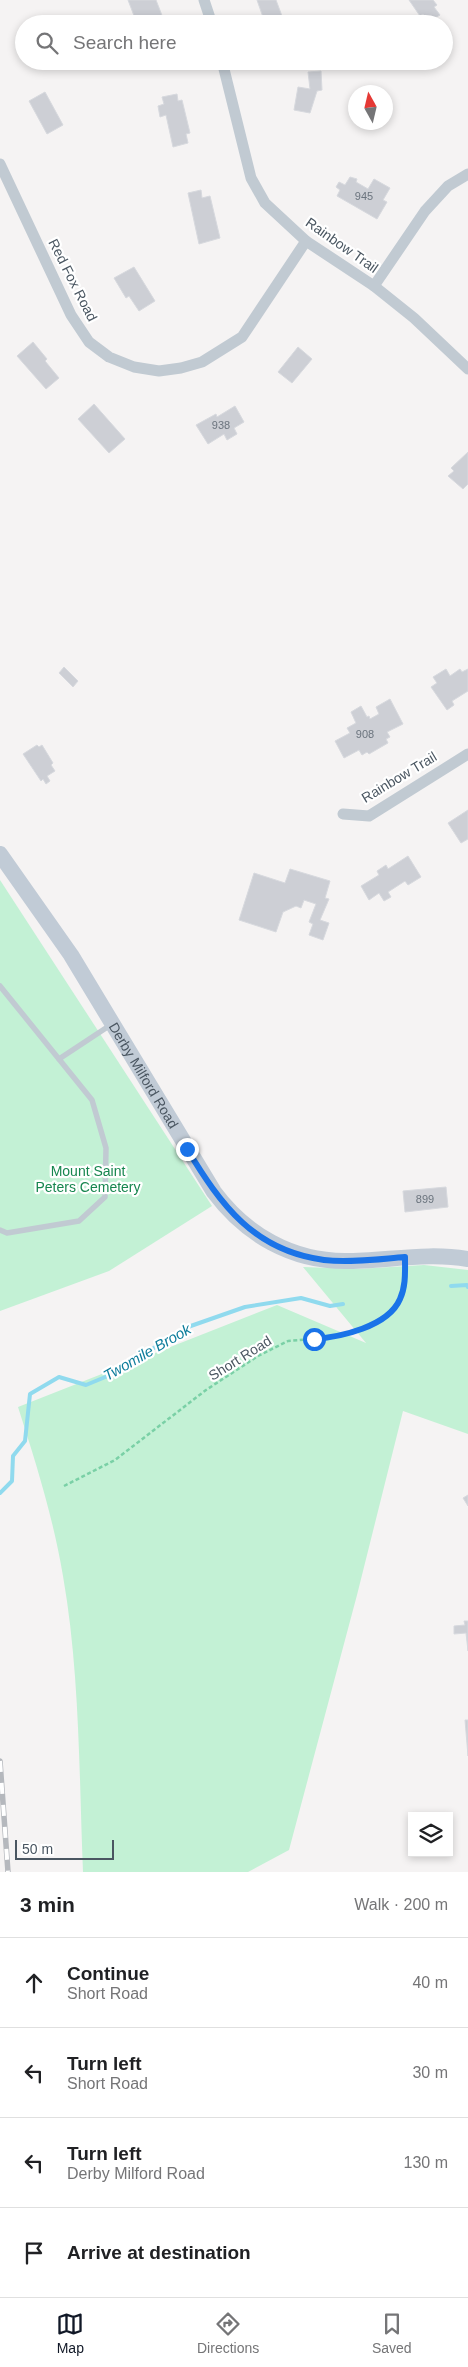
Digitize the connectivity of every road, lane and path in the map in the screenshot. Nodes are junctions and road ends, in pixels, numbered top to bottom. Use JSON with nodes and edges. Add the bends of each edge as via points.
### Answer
{"nodes":[{"id":1,"x":204,"y":0,"type":"edge"},
{"id":2,"x":209,"y":15,"type":"edge"},
{"id":3,"x":224,"y":70,"type":"edge"},
{"id":4,"x":0,"y":164,"type":"edge"},
{"id":5,"x":468,"y":174,"type":"edge"},
{"id":6,"x":306,"y":241,"type":"junction"},
{"id":7,"x":374,"y":286,"type":"junction"},
{"id":8,"x":468,"y":369,"type":"edge"},
{"id":9,"x":468,"y":754,"type":"edge"},
{"id":10,"x":342,"y":814,"type":"dead end"},
{"id":11,"x":0,"y":854,"type":"edge"},
{"id":12,"x":0,"y":986,"type":"edge"},
{"id":13,"x":113,"y":1023,"type":"junction"},
{"id":14,"x":59,"y":1058,"type":"junction"},
{"id":15,"x":0,"y":1230,"type":"edge"},
{"id":16,"x":405,"y":1257,"type":"junction"},
{"id":17,"x":468,"y":1258,"type":"edge"},
{"id":18,"x":64,"y":1486,"type":"dead end"}],
"edges":[{"from":1,"to":2,"type":"street"},
{"from":3,"to":6,"type":"street","name":"Rainbow Trail","via":[[251,178],[265,202]]},
{"from":4,"to":6,"type":"street","name":"Red Fox Road","via":[[72,314],[89,342],[109,357],[134,367],[159,371],[202,362],[242,336]]},
{"from":5,"to":7,"type":"street","via":[[448,186],[425,211]]},
{"from":6,"to":7,"type":"street","name":"Rainbow Trail"},
{"from":7,"to":8,"type":"street","name":"Rainbow Trail"},
{"from":9,"to":10,"type":"street","name":"Rainbow Trail","via":[[369,816]]},
{"from":11,"to":13,"type":"main road","name":"Derby Milford Road"},
{"from":12,"to":14,"type":"lane"},
{"from":13,"to":14,"type":"lane"},
{"from":13,"to":16,"type":"main road","name":"Derby Milford Road","via":[[214,1192],[243,1225],[268,1242],[324,1260]]},
{"from":14,"to":15,"type":"lane","via":[[92,1100],[106,1148],[105,1197],[79,1222],[7,1233]]},
{"from":16,"to":17,"type":"main road","name":"Derby Milford Road"},
{"from":16,"to":18,"type":"path","name":"Short Road","via":[[404,1284],[399,1301],[382,1318],[352,1333],[288,1341],[258,1356],[198,1396],[115,1460]]}]}
